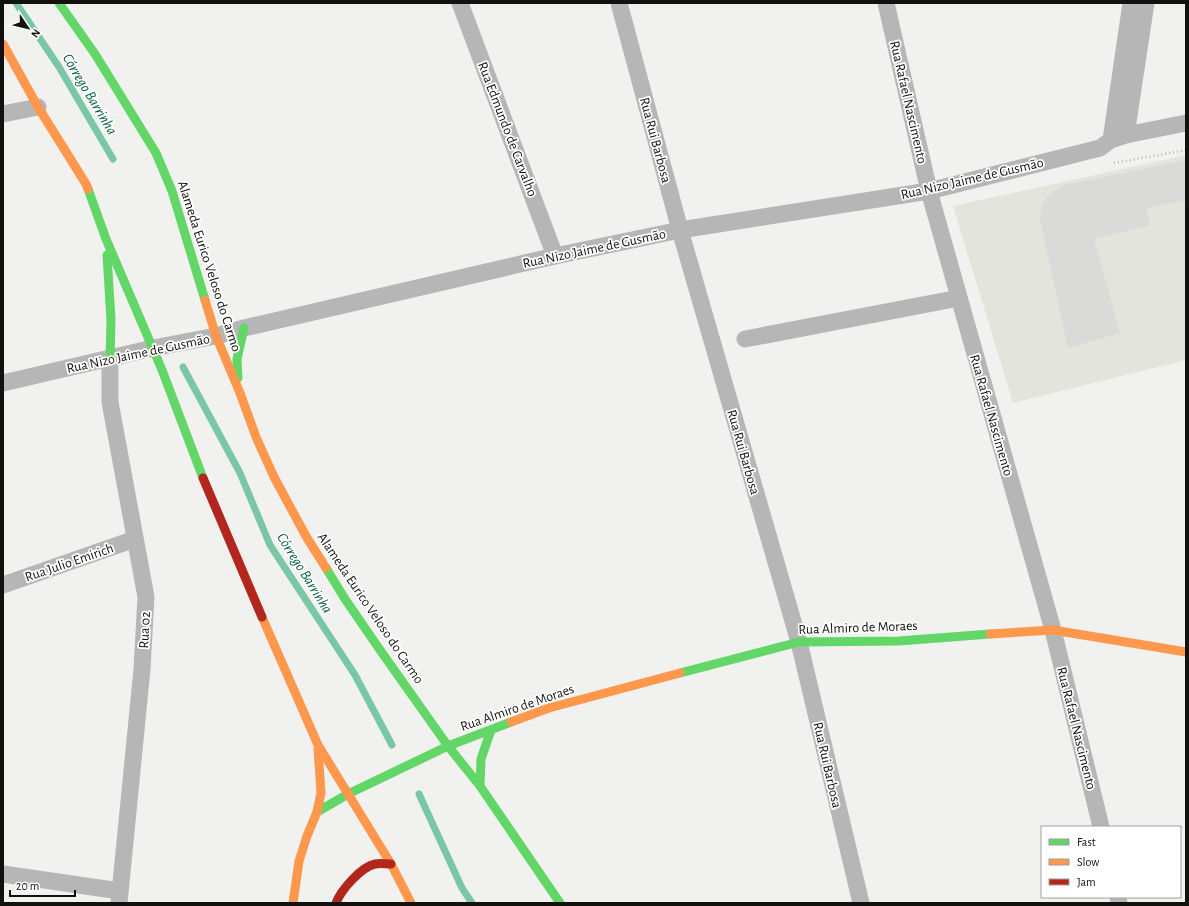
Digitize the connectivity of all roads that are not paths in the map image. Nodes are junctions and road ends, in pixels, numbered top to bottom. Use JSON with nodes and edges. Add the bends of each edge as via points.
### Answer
{"nodes":[{"id":1,"x":59,"y":3,"type":"edge"},
{"id":2,"x":460,"y":3,"type":"edge"},
{"id":3,"x":619,"y":3,"type":"edge"},
{"id":4,"x":886,"y":3,"type":"edge"},
{"id":5,"x":1131,"y":3,"type":"edge"},
{"id":6,"x":1146,"y":3,"type":"edge"},
{"id":7,"x":3,"y":44,"type":"edge"},
{"id":8,"x":38,"y":107,"type":"junction"},
{"id":9,"x":3,"y":114,"type":"edge"},
{"id":10,"x":1186,"y":123,"type":"edge"},
{"id":11,"x":1118,"y":137,"type":"junction"},
{"id":12,"x":929,"y":191,"type":"junction"},
{"id":13,"x":680,"y":230,"type":"junction"},
{"id":14,"x":106,"y":239,"type":"junction"},
{"id":15,"x":555,"y":256,"type":"junction"},
{"id":16,"x":959,"y":298,"type":"junction"},
{"id":17,"x":244,"y":328,"type":"junction"},
{"id":18,"x":212,"y":337,"type":"junction"},
{"id":19,"x":745,"y":339,"type":"dead end"},
{"id":20,"x":159,"y":347,"type":"junction"},
{"id":21,"x":110,"y":359,"type":"junction"},
{"id":22,"x":3,"y":383,"type":"edge"},
{"id":23,"x":240,"y":393,"type":"junction"},
{"id":24,"x":135,"y":539,"type":"junction"},
{"id":25,"x":3,"y":585,"type":"edge"},
{"id":26,"x":1053,"y":630,"type":"junction"},
{"id":27,"x":799,"y":642,"type":"junction"},
{"id":28,"x":1186,"y":652,"type":"edge"},
{"id":29,"x":491,"y":730,"type":"junction"},
{"id":30,"x":318,"y":745,"type":"junction"},
{"id":31,"x":448,"y":746,"type":"junction"},
{"id":32,"x":480,"y":786,"type":"junction"},
{"id":33,"x":348,"y":794,"type":"junction"},
{"id":34,"x":317,"y":812,"type":"junction"},
{"id":35,"x":1101,"y":826,"type":"edge"},
{"id":36,"x":390,"y":864,"type":"junction"},
{"id":37,"x":3,"y":874,"type":"edge"},
{"id":38,"x":119,"y":897,"type":"edge"},
{"id":39,"x":293,"y":903,"type":"edge"},
{"id":40,"x":336,"y":903,"type":"edge"},
{"id":41,"x":411,"y":903,"type":"edge"},
{"id":42,"x":560,"y":903,"type":"edge"},
{"id":43,"x":861,"y":903,"type":"edge"}],
"edges":[{"from":1,"to":18,"type":"street","name":"Alameda Eurico Veloso do Carmo","via":[[95,54],[156,153],[172,191]]},
{"from":2,"to":15,"type":"street","name":"Rua Edmundo de Carvalho"},
{"from":3,"to":13,"type":"street","name":"Rua Rui Barbosa"},
{"from":4,"to":12,"type":"street","name":"Rua Rafael Nascimento"},
{"from":5,"to":11,"type":"street"},
{"from":6,"to":11,"type":"street"},
{"from":7,"to":8,"type":"street"},
{"from":8,"to":9,"type":"street"},
{"from":8,"to":14,"type":"street","via":[[86,184]]},
{"from":10,"to":11,"type":"street","name":"Rua Nizo Jaime de Gusmão"},
{"from":11,"to":12,"type":"street","name":"Rua Nizo Jaime de Gusmão","via":[[1100,148]]},
{"from":12,"to":13,"type":"street","name":"Rua Nizo Jaime de Gusmão"},
{"from":12,"to":16,"type":"street","name":"Rua Rafael Nascimento"},
{"from":13,"to":15,"type":"street","name":"Rua Nizo Jaime de Gusmão"},
{"from":13,"to":27,"type":"street","name":"Rua Rui Barbosa"},
{"from":14,"to":20,"type":"street"},
{"from":14,"to":21,"type":"street","via":[[111,320]]},
{"from":15,"to":17,"type":"street","name":"Rua Nizo Jaime de Gusmão"},
{"from":16,"to":19,"type":"street"},
{"from":16,"to":26,"type":"street","name":"Rua Rafael Nascimento"},
{"from":17,"to":18,"type":"street","name":"Rua Nizo Jaime de Gusmão"},
{"from":17,"to":23,"type":"street","via":[[237,351],[236,367]]},
{"from":18,"to":20,"type":"street","name":"Rua Nizo Jaime de Gusmão"},
{"from":18,"to":23,"type":"street","name":"Alameda Eurico Veloso do Carmo"},
{"from":20,"to":21,"type":"street","name":"Rua Nizo Jaime de Gusmão"},
{"from":20,"to":30,"type":"street","via":[[207,489]]},
{"from":21,"to":22,"type":"street","name":"Rua Nizo Jaime de Gusmão"},
{"from":21,"to":24,"type":"street","name":"Rua 02","via":[[110,402]]},
{"from":23,"to":31,"type":"street","name":"Alameda Eurico Veloso do Carmo","via":[[274,477],[307,538],[345,599]]},
{"from":24,"to":25,"type":"street","name":"Rua Julio Emirich"},
{"from":24,"to":38,"type":"street","name":"Rua 02","via":[[146,597],[142,669]]},
{"from":26,"to":27,"type":"street","name":"Rua Almiro de Moraes","via":[[899,641]]},
{"from":26,"to":28,"type":"street","name":"Rua Almiro de Moraes"},
{"from":26,"to":35,"type":"street","name":"Rua Rafael Nascimento"},
{"from":27,"to":29,"type":"street","name":"Rua Almiro de Moraes","via":[[549,708]]},
{"from":27,"to":43,"type":"street","name":"Rua Rui Barbosa"},
{"from":29,"to":31,"type":"street","name":"Rua Almiro de Moraes"},
{"from":29,"to":32,"type":"street","via":[[481,759]]},
{"from":30,"to":33,"type":"street"},
{"from":30,"to":34,"type":"street","via":[[321,793]]},
{"from":31,"to":32,"type":"street","name":"Alameda Eurico Veloso do Carmo"},
{"from":31,"to":33,"type":"street","name":"Rua Almiro de Moraes"},
{"from":32,"to":42,"type":"street","name":"Alameda Eurico Veloso do Carmo"},
{"from":33,"to":34,"type":"street","name":"Rua Almiro de Moraes"},
{"from":33,"to":36,"type":"street"},
{"from":34,"to":39,"type":"street","via":[[306,836],[299,862]]},
{"from":36,"to":40,"type":"street","via":[[373,864],[354,878],[337,898]]},
{"from":36,"to":41,"type":"street"},
{"from":37,"to":38,"type":"street"}]}
